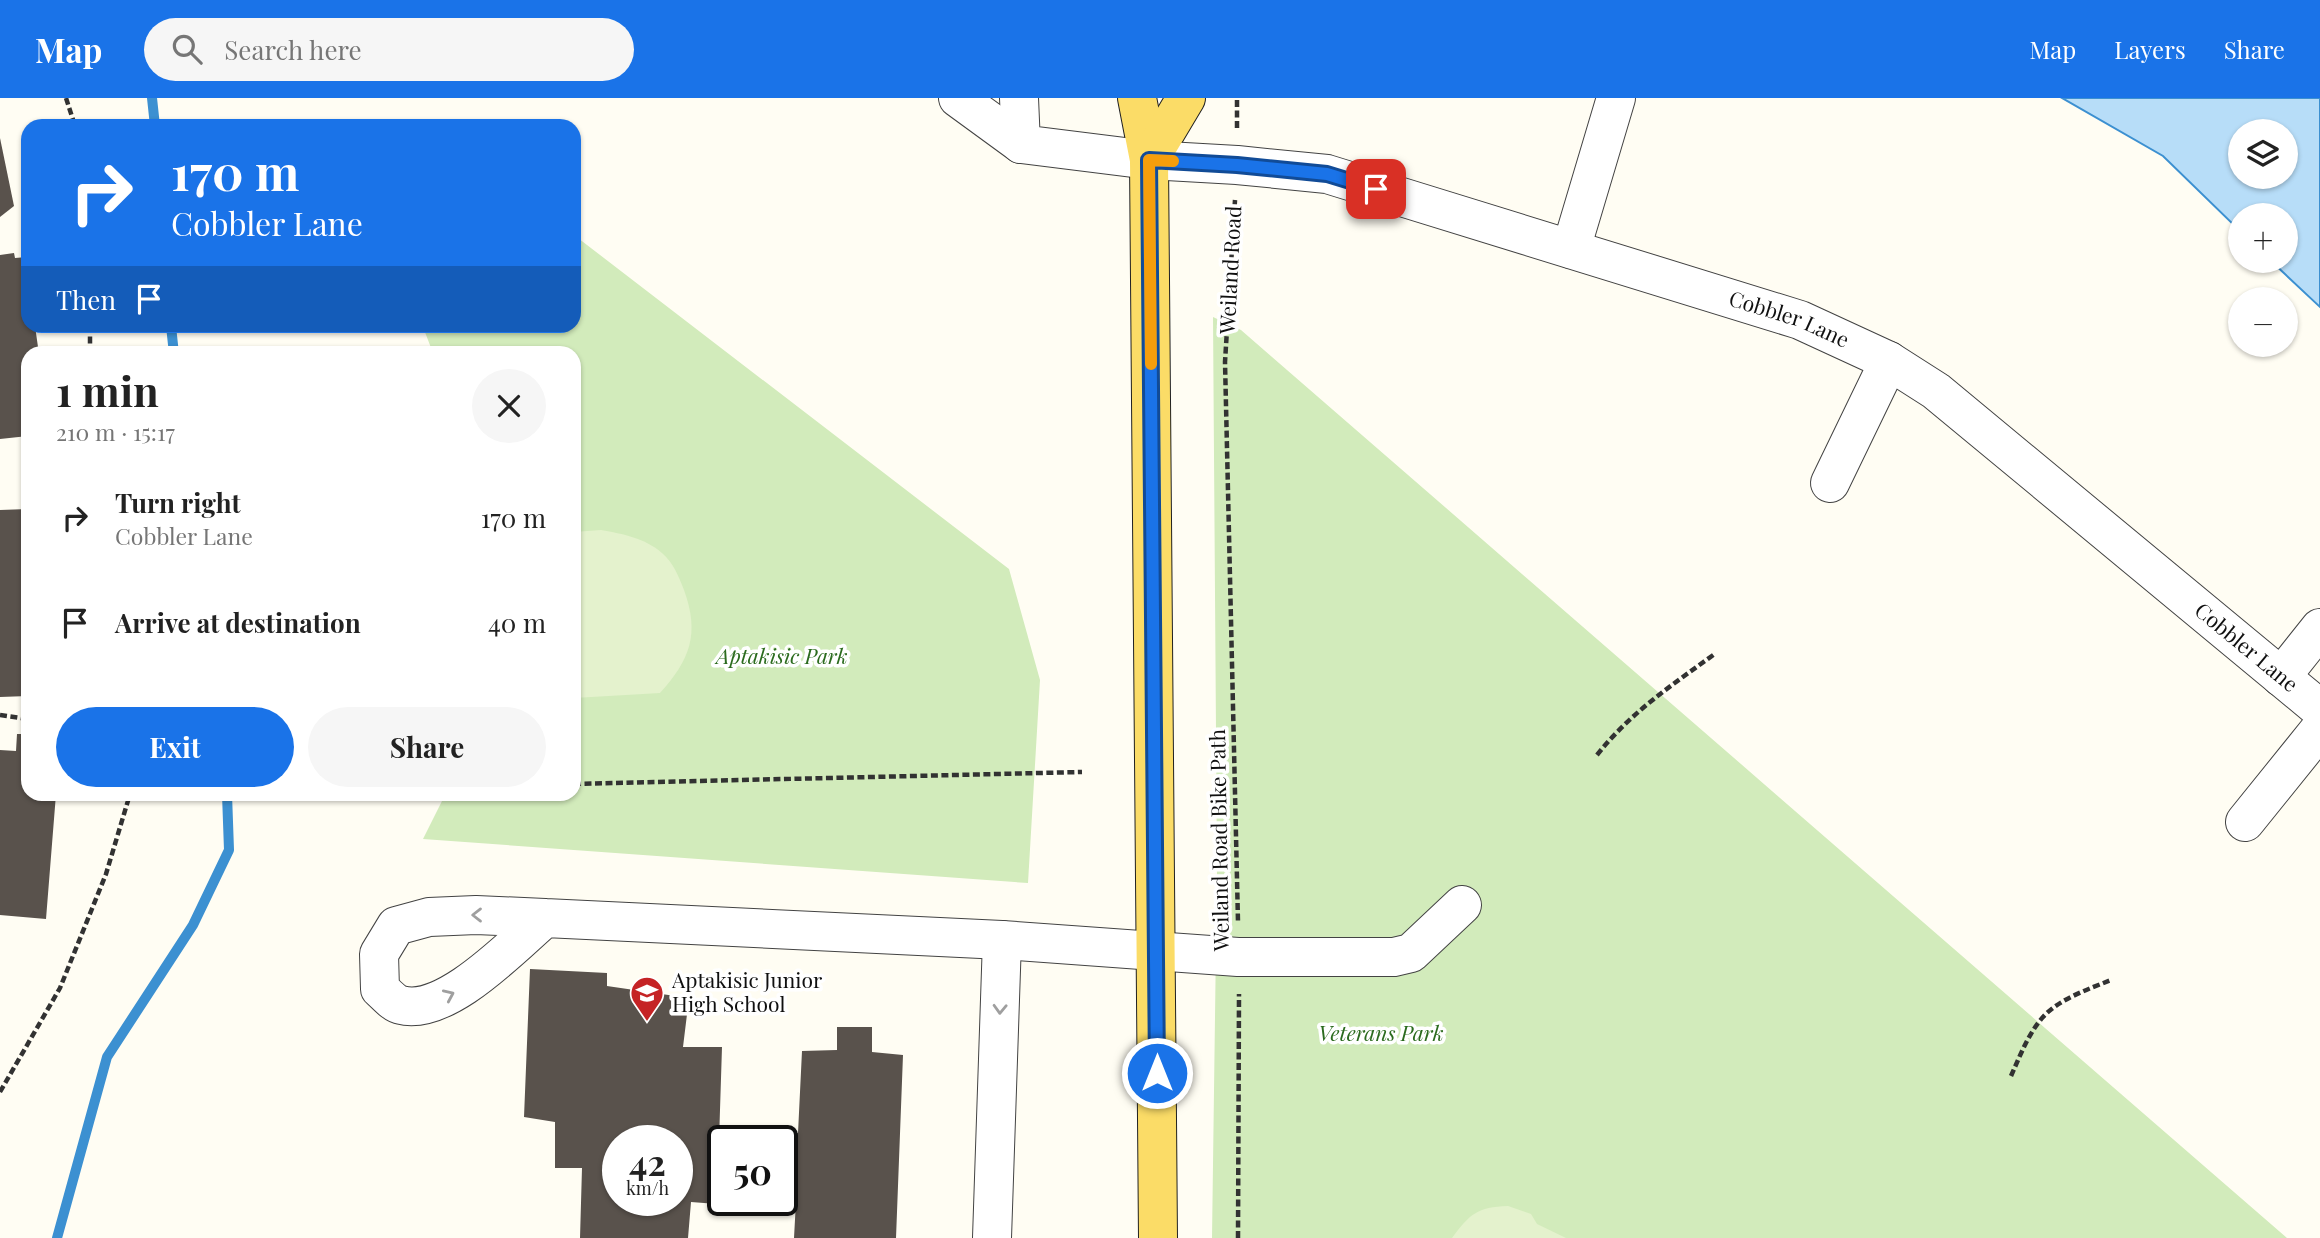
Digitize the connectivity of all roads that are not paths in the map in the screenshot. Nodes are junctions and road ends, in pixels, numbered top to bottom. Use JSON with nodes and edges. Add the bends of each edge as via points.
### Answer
{"nodes":[{"id":1,"x":958,"y":98,"type":"edge"},
{"id":2,"x":1019,"y":98,"type":"edge"},
{"id":3,"x":1137,"y":98,"type":"edge"},
{"id":4,"x":1186,"y":98,"type":"edge"},
{"id":5,"x":1615,"y":98,"type":"edge"},
{"id":6,"x":1021,"y":144,"type":"junction"},
{"id":7,"x":1149,"y":160,"type":"junction"},
{"id":8,"x":1570,"y":248,"type":"junction"},
{"id":9,"x":1889,"y":361,"type":"junction"},
{"id":10,"x":1830,"y":483,"type":"dead end"},
{"id":11,"x":2320,"y":628,"type":"edge"},
{"id":12,"x":2281,"y":677,"type":"junction"},
{"id":13,"x":2320,"y":709,"type":"edge"},
{"id":14,"x":2320,"y":729,"type":"edge"},
{"id":15,"x":2245,"y":822,"type":"dead end"},
{"id":16,"x":1462,"y":905,"type":"dead end"},
{"id":17,"x":545,"y":918,"type":"dead end"},
{"id":18,"x":1002,"y":940,"type":"junction"},
{"id":19,"x":1157,"y":951,"type":"junction"},
{"id":20,"x":992,"y":1238,"type":"edge"},
{"id":21,"x":1158,"y":1238,"type":"edge"}],
"edges":[{"from":1,"to":6,"type":"street"},
{"from":2,"to":6,"type":"street"},
{"from":3,"to":7,"type":"main road"},
{"from":4,"to":7,"type":"main road"},
{"from":5,"to":8,"type":"street"},
{"from":6,"to":7,"type":"street","name":"Cobbler Lane"},
{"from":7,"to":8,"type":"street","name":"Cobbler Lane","via":[[1327,174]]},
{"from":7,"to":19,"type":"main road"},
{"from":8,"to":9,"type":"street","name":"Cobbler Lane","via":[[1800,320]]},
{"from":9,"to":10,"type":"street"},
{"from":9,"to":12,"type":"street","name":"Cobbler Lane","via":[[1936,391]]},
{"from":11,"to":12,"type":"street"},
{"from":12,"to":13,"type":"street","name":"Cobbler Lane"},
{"from":14,"to":15,"type":"street"},
{"from":16,"to":19,"type":"street","via":[[1411,953],[1394,957],[1238,957]]},
{"from":17,"to":18,"type":"street"},
{"from":18,"to":19,"type":"street"},
{"from":18,"to":20,"type":"street","one_way":true},
{"from":19,"to":21,"type":"main road"}]}
